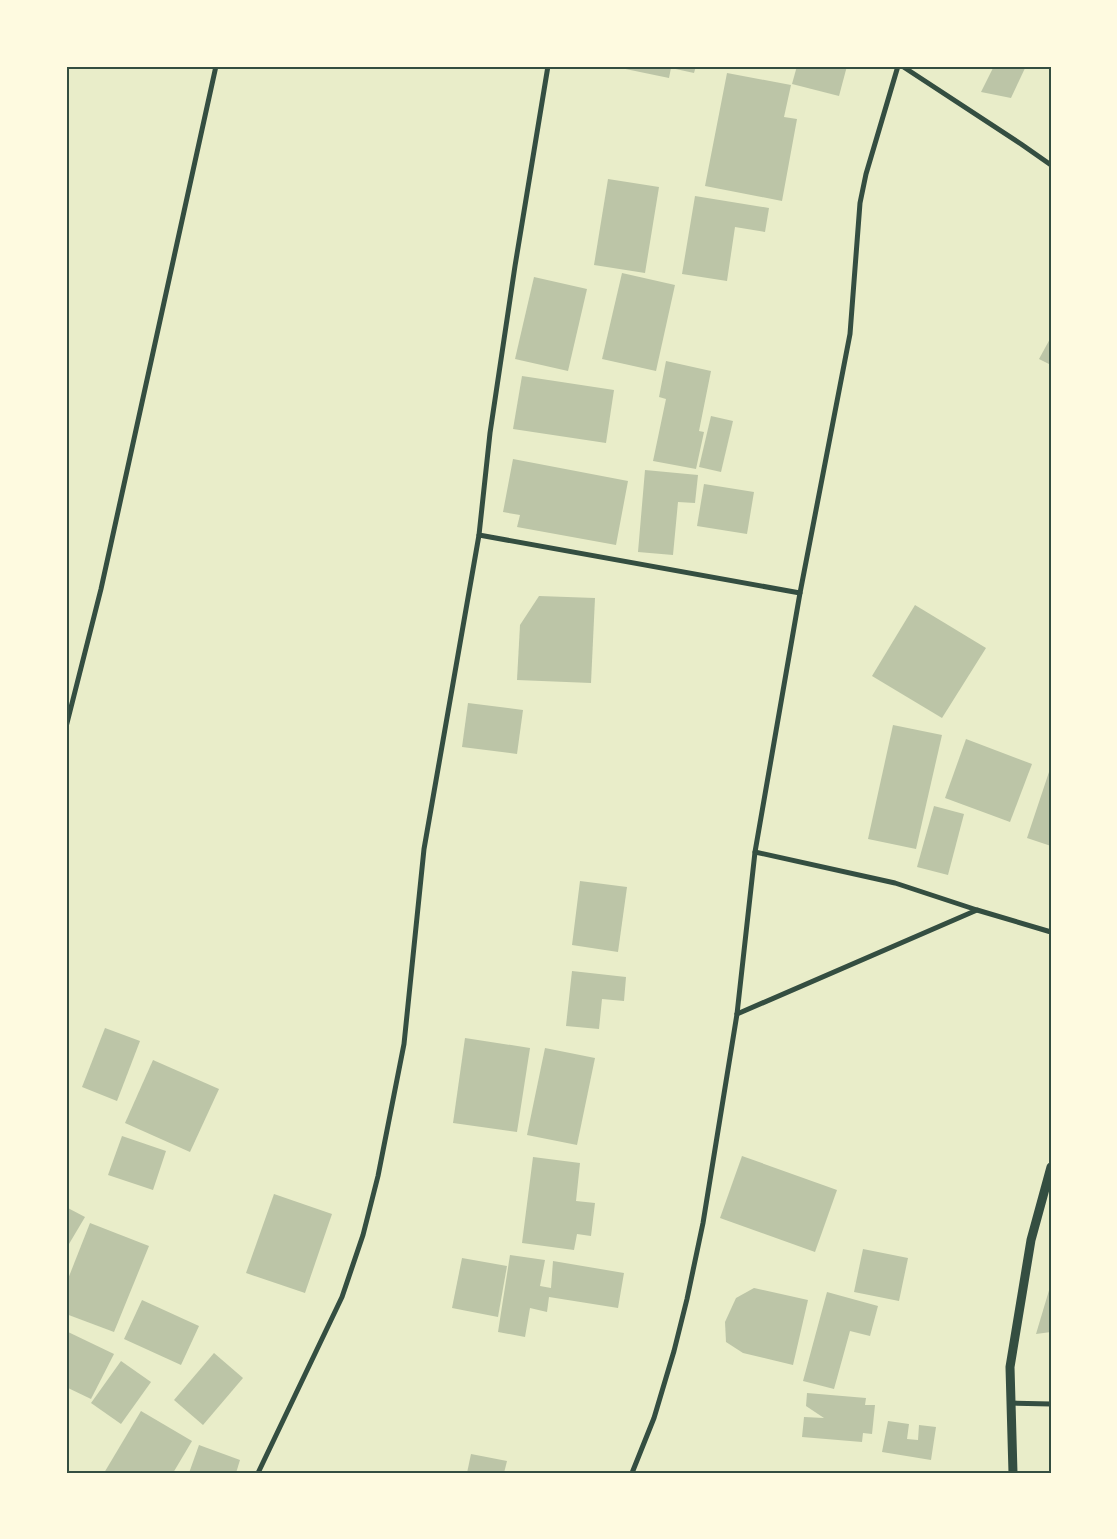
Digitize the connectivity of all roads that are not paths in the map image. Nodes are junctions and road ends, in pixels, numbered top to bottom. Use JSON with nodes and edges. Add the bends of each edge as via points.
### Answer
{"nodes":[{"id":1,"x":216,"y":66,"type":"edge"},
{"id":2,"x":548,"y":66,"type":"edge"},
{"id":3,"x":900,"y":66,"type":"edge"},
{"id":4,"x":1051,"y":165,"type":"edge"},
{"id":5,"x":479,"y":534,"type":"junction"},
{"id":6,"x":800,"y":593,"type":"junction"},
{"id":7,"x":66,"y":727,"type":"edge"},
{"id":8,"x":755,"y":852,"type":"junction"},
{"id":9,"x":977,"y":910,"type":"junction"},
{"id":10,"x":1051,"y":932,"type":"edge"},
{"id":11,"x":737,"y":1014,"type":"junction"},
{"id":12,"x":1051,"y":1167,"type":"edge"},
{"id":13,"x":1010,"y":1403,"type":"junction"},
{"id":14,"x":1051,"y":1404,"type":"edge"},
{"id":15,"x":258,"y":1473,"type":"edge"},
{"id":16,"x":632,"y":1473,"type":"edge"},
{"id":17,"x":1013,"y":1473,"type":"edge"}],
"edges":[{"from":1,"to":7,"type":"street","via":[[101,589]]},
{"from":2,"to":5,"type":"street","via":[[513,276]]},
{"from":3,"to":4,"type":"street"},
{"from":3,"to":6,"type":"street","via":[[860,203],[850,334]]},
{"from":5,"to":6,"type":"street"},
{"from":5,"to":15,"type":"street","via":[[424,849],[404,1044],[378,1176],[364,1235],[342,1297]]},
{"from":6,"to":8,"type":"street"},
{"from":8,"to":9,"type":"street","via":[[895,883]]},
{"from":8,"to":11,"type":"street"},
{"from":9,"to":10,"type":"street"},
{"from":9,"to":11,"type":"street"},
{"from":11,"to":16,"type":"street","via":[[703,1223],[687,1299],[654,1418]]},
{"from":12,"to":13,"type":"street","via":[[1031,1240],[1010,1367]]},
{"from":13,"to":14,"type":"street"},
{"from":13,"to":17,"type":"street"}]}
